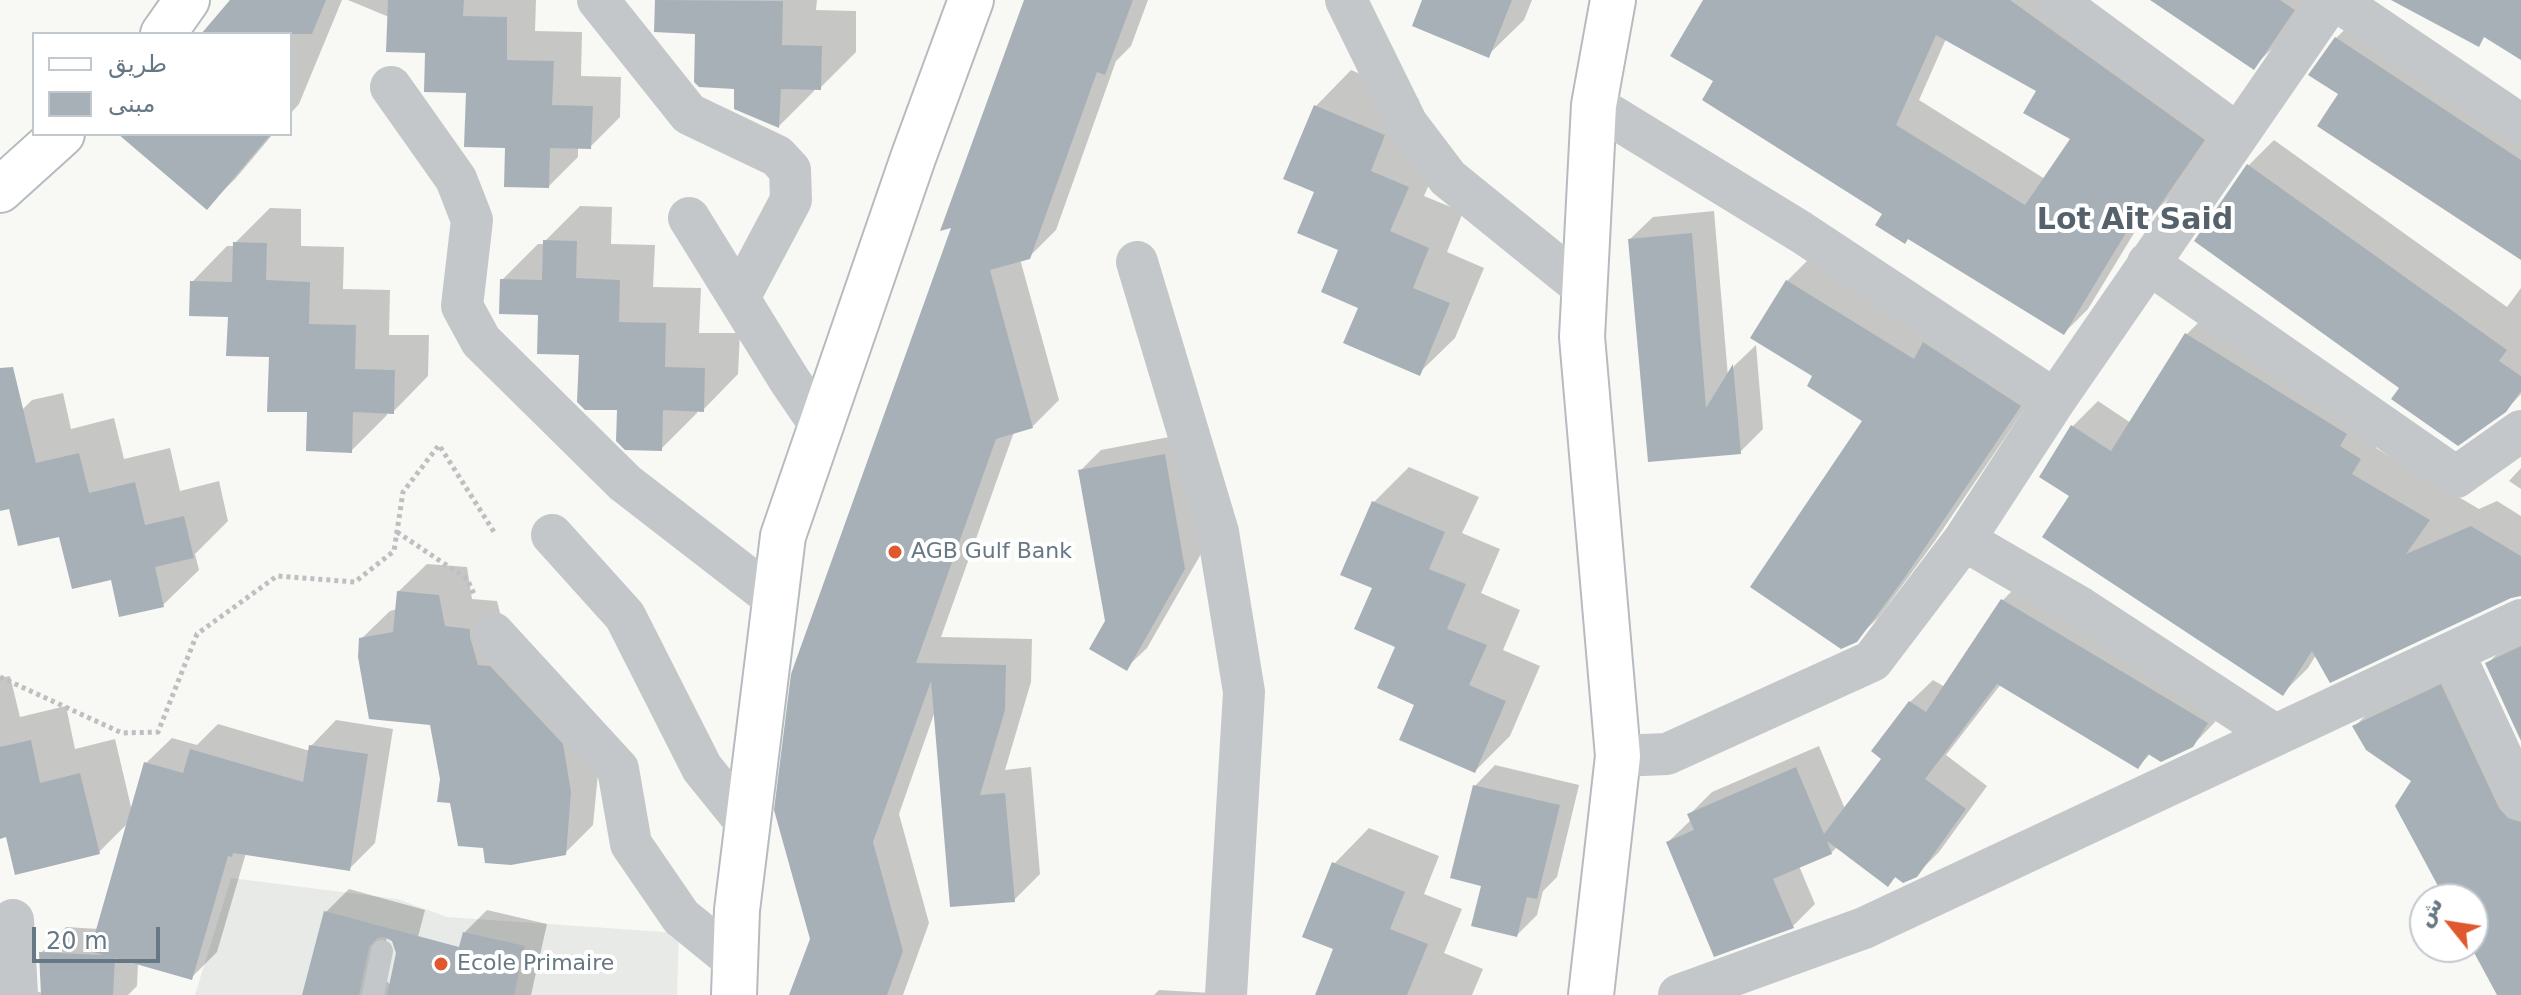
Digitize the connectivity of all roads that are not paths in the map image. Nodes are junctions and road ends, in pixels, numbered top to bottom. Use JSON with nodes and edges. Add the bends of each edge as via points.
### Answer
{"nodes":[{"id":1,"x":187,"y":0,"type":"edge"},
{"id":2,"x":598,"y":0,"type":"edge"},
{"id":3,"x":971,"y":0,"type":"edge"},
{"id":4,"x":1346,"y":0,"type":"edge"},
{"id":5,"x":1613,"y":0,"type":"edge"},
{"id":6,"x":2055,"y":0,"type":"edge"},
{"id":7,"x":2333,"y":0,"type":"edge"},
{"id":8,"x":164,"y":32,"type":"edge"},
{"id":9,"x":391,"y":87,"type":"dead end"},
{"id":10,"x":1594,"y":105,"type":"junction"},
{"id":11,"x":2521,"y":125,"type":"edge"},
{"id":12,"x":2237,"y":134,"type":"junction"},
{"id":13,"x":60,"y":136,"type":"edge"},
{"id":14,"x":0,"y":190,"type":"edge"},
{"id":15,"x":689,"y":218,"type":"dead end"},
{"id":16,"x":1137,"y":262,"type":"dead end"},
{"id":17,"x":2148,"y":263,"type":"junction"},
{"id":18,"x":1585,"y":289,"type":"junction"},
{"id":19,"x":739,"y":298,"type":"junction"},
{"id":20,"x":2055,"y":400,"type":"junction"},
{"id":21,"x":820,"y":425,"type":"junction"},
{"id":22,"x":2521,"y":431,"type":"edge"},
{"id":23,"x":552,"y":535,"type":"dead end"},
{"id":24,"x":1964,"y":540,"type":"junction"},
{"id":25,"x":775,"y":599,"type":"junction"},
{"id":26,"x":2521,"y":620,"type":"edge"},
{"id":27,"x":493,"y":633,"type":"road end"},
{"id":28,"x":2453,"y":652,"type":"junction"},
{"id":29,"x":2275,"y":735,"type":"junction"},
{"id":30,"x":1618,"y":756,"type":"junction"},
{"id":31,"x":2521,"y":798,"type":"edge"},
{"id":32,"x":748,"y":825,"type":"junction"},
{"id":33,"x":13,"y":920,"type":"dead end"},
{"id":34,"x":382,"y":951,"type":"dead end"},
{"id":35,"x":734,"y":978,"type":"edge"},
{"id":36,"x":17,"y":995,"type":"edge"},
{"id":37,"x":373,"y":995,"type":"edge"},
{"id":38,"x":1226,"y":995,"type":"edge"},
{"id":39,"x":1591,"y":995,"type":"edge"},
{"id":40,"x":1679,"y":995,"type":"edge"}],
"edges":[{"from":1,"to":8,"type":"street"},
{"from":2,"to":19,"type":"street","via":[[689,114],[777,156],[790,170],[791,200]]},
{"from":3,"to":21,"type":"street"},
{"from":4,"to":18,"type":"street","via":[[1407,124],[1448,178]]},
{"from":5,"to":10,"type":"street"},
{"from":6,"to":12,"type":"street"},
{"from":7,"to":11,"type":"street"},
{"from":7,"to":12,"type":"street"},
{"from":9,"to":25,"type":"street","via":[[456,179],[472,220],[462,306],[481,341],[625,483]]},
{"from":10,"to":18,"type":"street"},
{"from":10,"to":20,"type":"street","via":[[1801,232]]},
{"from":12,"to":17,"type":"street"},
{"from":13,"to":14,"type":"street"},
{"from":15,"to":19,"type":"street"},
{"from":16,"to":38,"type":"street","via":[[1218,532],[1244,692]]},
{"from":17,"to":20,"type":"street"},
{"from":17,"to":22,"type":"street","via":[[2456,477]]},
{"from":18,"to":30,"type":"street","via":[[1582,337]]},
{"from":19,"to":21,"type":"street"},
{"from":20,"to":24,"type":"street"},
{"from":21,"to":25,"type":"street","via":[[783,536]]},
{"from":23,"to":32,"type":"street","via":[[625,616],[702,768]]},
{"from":24,"to":29,"type":"street","via":[[2081,608]]},
{"from":24,"to":30,"type":"street","via":[[1872,661],[1667,754]]},
{"from":25,"to":32,"type":"street"},
{"from":26,"to":28,"type":"street"},
{"from":27,"to":35,"type":"street","via":[[618,769],[631,844],[681,917]]},
{"from":28,"to":29,"type":"street"},
{"from":28,"to":31,"type":"street"},
{"from":29,"to":40,"type":"street","via":[[1864,928]]},
{"from":30,"to":39,"type":"street"},
{"from":32,"to":35,"type":"street"},
{"from":33,"to":36,"type":"street"},
{"from":34,"to":37,"type":"lane"}]}
